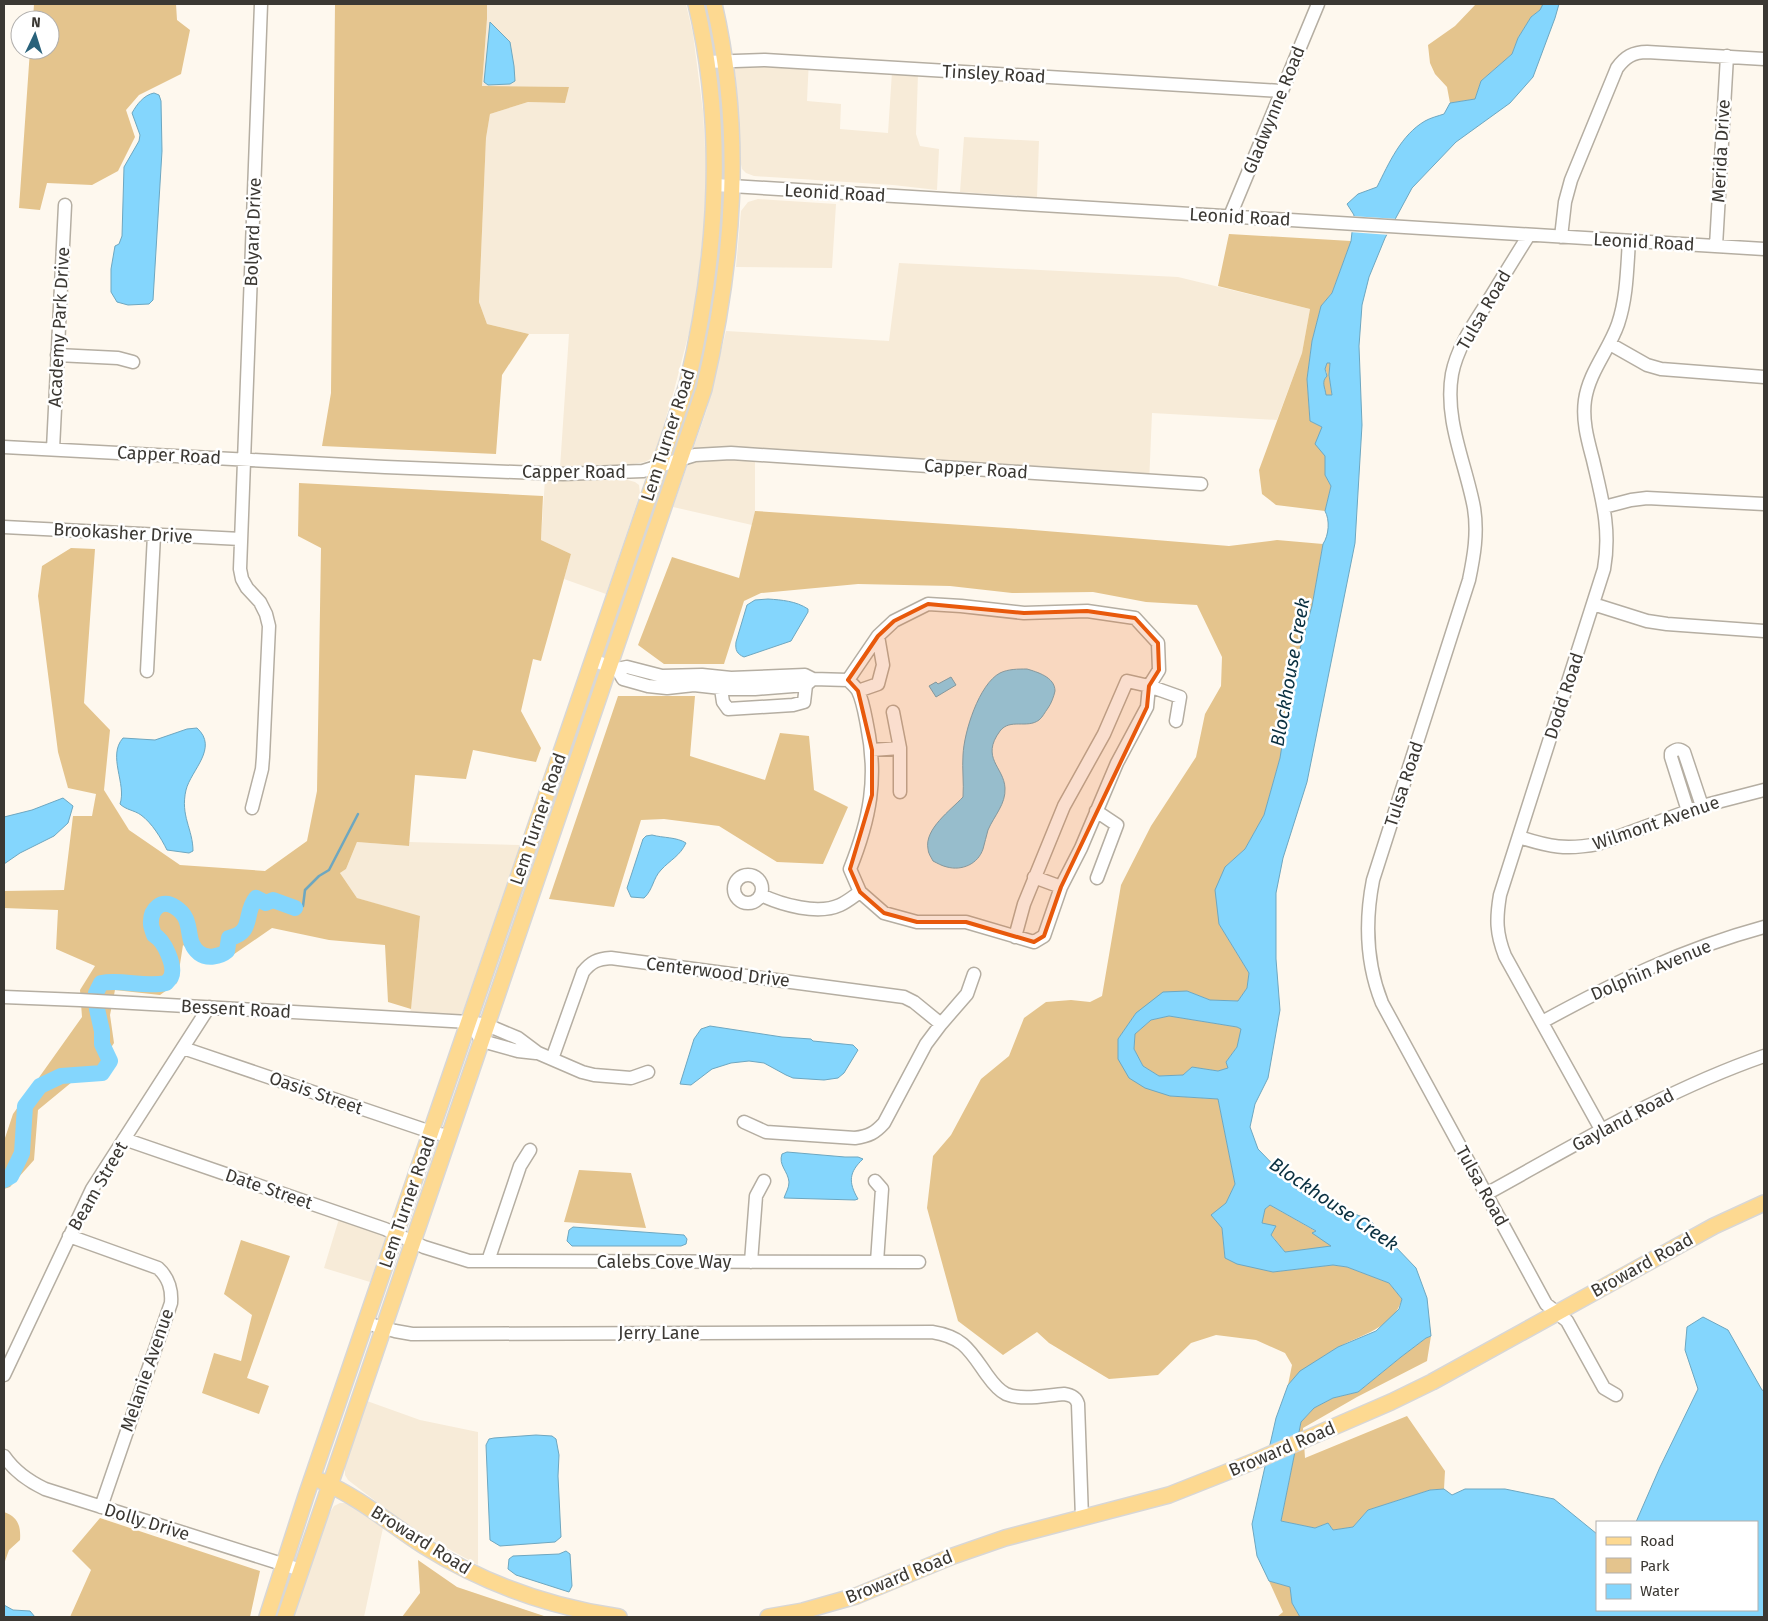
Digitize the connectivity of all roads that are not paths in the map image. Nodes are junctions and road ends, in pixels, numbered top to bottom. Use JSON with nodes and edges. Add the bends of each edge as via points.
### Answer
{"nodes":[{"id":1,"x":261,"y":4,"type":"edge"},
{"id":2,"x":696,"y":4,"type":"edge"},
{"id":3,"x":714,"y":4,"type":"edge"},
{"id":4,"x":1318,"y":4,"type":"edge"},
{"id":5,"x":1727,"y":56,"type":"junction"},
{"id":6,"x":1764,"y":59,"type":"edge"},
{"id":7,"x":724,"y":61,"type":"junction"},
{"id":8,"x":706,"y":62,"type":"junction"},
{"id":9,"x":1281,"y":91,"type":"junction"},
{"id":10,"x":715,"y":186,"type":"junction"},
{"id":11,"x":733,"y":187,"type":"junction"},
{"id":12,"x":65,"y":205,"type":"dead end"},
{"id":13,"x":1230,"y":216,"type":"junction"},
{"id":14,"x":1529,"y":235,"type":"junction"},
{"id":15,"x":1561,"y":237,"type":"junction"},
{"id":16,"x":1629,"y":241,"type":"junction"},
{"id":17,"x":1716,"y":246,"type":"junction"},
{"id":18,"x":1764,"y":249,"type":"edge"},
{"id":19,"x":1610,"y":344,"type":"junction"},
{"id":20,"x":57,"y":355,"type":"junction"},
{"id":21,"x":133,"y":362,"type":"dead end"},
{"id":22,"x":1764,"y":377,"type":"edge"},
{"id":23,"x":4,"y":447,"type":"edge"},
{"id":24,"x":53,"y":449,"type":"junction"},
{"id":25,"x":244,"y":459,"type":"junction"},
{"id":26,"x":681,"y":460,"type":"junction"},
{"id":27,"x":660,"y":466,"type":"junction"},
{"id":28,"x":1201,"y":484,"type":"dead end"},
{"id":29,"x":1764,"y":504,"type":"edge"},
{"id":30,"x":1604,"y":507,"type":"junction"},
{"id":31,"x":4,"y":527,"type":"edge"},
{"id":32,"x":154,"y":535,"type":"junction"},
{"id":33,"x":241,"y":539,"type":"junction"},
{"id":34,"x":1593,"y":604,"type":"junction"},
{"id":35,"x":1764,"y":631,"type":"edge"},
{"id":36,"x":878,"y":636,"type":"junction"},
{"id":37,"x":592,"y":660,"type":"junction"},
{"id":38,"x":614,"y":668,"type":"junction"},
{"id":39,"x":147,"y":671,"type":"dead end"},
{"id":40,"x":848,"y":680,"type":"junction"},
{"id":41,"x":720,"y":682,"type":"junction"},
{"id":42,"x":809,"y":682,"type":"junction"},
{"id":43,"x":1149,"y":686,"type":"junction"},
{"id":44,"x":858,"y":691,"type":"junction"},
{"id":45,"x":893,"y":712,"type":"dead end"},
{"id":46,"x":1176,"y":721,"type":"dead end"},
{"id":47,"x":900,"y":748,"type":"junction"},
{"id":48,"x":872,"y":750,"type":"junction"},
{"id":49,"x":1764,"y":790,"type":"edge"},
{"id":50,"x":900,"y":792,"type":"dead end"},
{"id":51,"x":1702,"y":806,"type":"junction"},
{"id":52,"x":252,"y":808,"type":"dead end"},
{"id":53,"x":1096,"y":811,"type":"junction"},
{"id":54,"x":1688,"y":811,"type":"junction"},
{"id":55,"x":1519,"y":837,"type":"junction"},
{"id":56,"x":530,"y":844,"type":"junction"},
{"id":57,"x":547,"y":850,"type":"junction"},
{"id":58,"x":1034,"y":877,"type":"junction"},
{"id":59,"x":1097,"y":878,"type":"dead end"},
{"id":60,"x":1061,"y":887,"type":"junction"},
{"id":61,"x":860,"y":892,"type":"junction"},
{"id":62,"x":761,"y":895,"type":"dead end"},
{"id":63,"x":1764,"y":927,"type":"edge"},
{"id":64,"x":1015,"y":937,"type":"junction"},
{"id":65,"x":974,"y":974,"type":"dead end"},
{"id":66,"x":4,"y":997,"type":"edge"},
{"id":67,"x":209,"y":1007,"type":"junction"},
{"id":68,"x":468,"y":1022,"type":"junction"},
{"id":69,"x":1542,"y":1022,"type":"junction"},
{"id":70,"x":941,"y":1024,"type":"junction"},
{"id":71,"x":487,"y":1025,"type":"junction"},
{"id":72,"x":482,"y":1041,"type":"junction"},
{"id":73,"x":183,"y":1048,"type":"junction"},
{"id":74,"x":538,"y":1053,"type":"junction"},
{"id":75,"x":1764,"y":1056,"type":"edge"},
{"id":76,"x":552,"y":1059,"type":"junction"},
{"id":77,"x":648,"y":1072,"type":"dead end"},
{"id":78,"x":744,"y":1122,"type":"dead end"},
{"id":79,"x":1602,"y":1131,"type":"junction"},
{"id":80,"x":431,"y":1132,"type":"junction"},
{"id":81,"x":449,"y":1136,"type":"junction"},
{"id":82,"x":124,"y":1139,"type":"junction"},
{"id":83,"x":530,"y":1150,"type":"dead end"},
{"id":84,"x":875,"y":1181,"type":"dead end"},
{"id":85,"x":764,"y":1182,"type":"dead end"},
{"id":86,"x":1486,"y":1194,"type":"junction"},
{"id":87,"x":1764,"y":1203,"type":"edge"},
{"id":88,"x":396,"y":1234,"type":"junction"},
{"id":89,"x":69,"y":1236,"type":"junction"},
{"id":90,"x":413,"y":1242,"type":"junction"},
{"id":91,"x":488,"y":1261,"type":"junction"},
{"id":92,"x":751,"y":1262,"type":"junction"},
{"id":93,"x":877,"y":1262,"type":"junction"},
{"id":94,"x":919,"y":1262,"type":"dead end"},
{"id":95,"x":1556,"y":1312,"type":"junction"},
{"id":96,"x":366,"y":1323,"type":"junction"},
{"id":97,"x":383,"y":1328,"type":"junction"},
{"id":98,"x":4,"y":1375,"type":"edge"},
{"id":99,"x":1616,"y":1395,"type":"dead end"},
{"id":100,"x":4,"y":1456,"type":"edge"},
{"id":101,"x":313,"y":1478,"type":"junction"},
{"id":102,"x":330,"y":1485,"type":"junction"},
{"id":103,"x":101,"y":1507,"type":"junction"},
{"id":104,"x":1082,"y":1518,"type":"junction"},
{"id":105,"x":283,"y":1564,"type":"junction"},
{"id":106,"x":301,"y":1570,"type":"junction"},
{"id":107,"x":267,"y":1617,"type":"edge"},
{"id":108,"x":284,"y":1617,"type":"edge"},
{"id":109,"x":619,"y":1617,"type":"edge"},
{"id":110,"x":768,"y":1617,"type":"edge"}],
"edges":[{"from":1,"to":25,"type":"street","name":"Bolyard Drive"},
{"from":2,"to":8,"type":"main road","name":"Lem Turner Road"},
{"from":3,"to":7,"type":"main road","name":"Lem Turner Road"},
{"from":4,"to":9,"type":"street","name":"Gladwynne Road"},
{"from":5,"to":6,"type":"street"},
{"from":5,"to":15,"type":"street","via":[[1637,52],[1629,55],[1617,68],[1571,180]]},
{"from":5,"to":17,"type":"street","name":"Merida Drive"},
{"from":7,"to":8,"type":"street","name":"Tinsley Road"},
{"from":7,"to":9,"type":"street","name":"Tinsley Road","via":[[765,60]]},
{"from":7,"to":11,"type":"main road","name":"Lem Turner Road"},
{"from":8,"to":10,"type":"main road","name":"Lem Turner Road","via":[[714,130]]},
{"from":9,"to":13,"type":"street","name":"Gladwynne Road"},
{"from":10,"to":11,"type":"street","name":"Leonid Road"},
{"from":10,"to":27,"type":"main road","name":"Lem Turner Road","via":[[710,266],[698,334],[687,385]]},
{"from":11,"to":13,"type":"street","name":"Leonid Road"},
{"from":11,"to":26,"type":"main road","name":"Lem Turner Road","via":[[729,256],[716,338]]},
{"from":12,"to":20,"type":"street","name":"Academy Park Drive"},
{"from":13,"to":14,"type":"street","name":"Leonid Road"},
{"from":14,"to":15,"type":"street","name":"Leonid Road"},
{"from":14,"to":86,"type":"street","name":"Tulsa Road","via":[[1468,334],[1452,372],[1452,414],[1476,524],[1473,560],[1374,880],[1367,930],[1373,975],[1382,1003]]},
{"from":15,"to":16,"type":"street","name":"Leonid Road"},
{"from":16,"to":17,"type":"street","name":"Leonid Road"},
{"from":16,"to":19,"type":"street","name":"Dodd Road","via":[[1626,292]]},
{"from":17,"to":18,"type":"street","name":"Leonid Road"},
{"from":19,"to":22,"type":"street","via":[[1661,370]]},
{"from":19,"to":30,"type":"street","name":"Dodd Road","via":[[1590,383],[1584,415]]},
{"from":20,"to":21,"type":"street","via":[[118,358]]},
{"from":20,"to":24,"type":"street","name":"Academy Park Drive"},
{"from":23,"to":24,"type":"street","name":"Capper Road"},
{"from":24,"to":25,"type":"street","name":"Capper Road"},
{"from":25,"to":27,"type":"street","name":"Capper Road","via":[[563,474],[643,471]]},
{"from":25,"to":33,"type":"street","name":"Bolyard Drive"},
{"from":26,"to":27,"type":"street","name":"Capper Road"},
{"from":26,"to":28,"type":"street","name":"Capper Road","via":[[695,455],[731,453]]},
{"from":26,"to":38,"type":"main road","name":"Lem Turner Road"},
{"from":27,"to":37,"type":"main road","name":"Lem Turner Road"},
{"from":29,"to":30,"type":"street","via":[[1647,498]]},
{"from":30,"to":34,"type":"street","name":"Dodd Road","via":[[1606,554]]},
{"from":31,"to":32,"type":"street","name":"Brookasher Drive"},
{"from":32,"to":33,"type":"street","name":"Brookasher Drive"},
{"from":32,"to":39,"type":"street"},
{"from":33,"to":52,"type":"street","name":"Bolyard Drive","via":[[242,579],[263,608],[268,626],[262,769]]},
{"from":34,"to":35,"type":"street","via":[[1647,622]]},
{"from":34,"to":55,"type":"street","name":"Dodd Road"},
{"from":36,"to":40,"type":"street"},
{"from":36,"to":43,"type":"street","via":[[894,621],[928,604],[1024,613],[1087,611],[1135,618],[1158,643],[1159,670]]},
{"from":36,"to":44,"type":"street","via":[[883,665],[878,684]]},
{"from":37,"to":38,"type":"street"},
{"from":37,"to":56,"type":"main road","name":"Lem Turner Road"},
{"from":38,"to":41,"type":"street","via":[[627,667],[662,676],[702,675]]},
{"from":38,"to":57,"type":"main road","name":"Lem Turner Road"},
{"from":40,"to":42,"type":"street"},
{"from":40,"to":44,"type":"street"},
{"from":41,"to":42,"type":"street","via":[[805,674]]},
{"from":41,"to":42,"type":"street","via":[[723,702],[728,709],[792,706],[804,702]]},
{"from":43,"to":46,"type":"street","via":[[1180,697]]},
{"from":43,"to":53,"type":"street","via":[[1147,707]]},
{"from":43,"to":58,"type":"street","via":[[1127,680],[1104,734],[1064,806]]},
{"from":44,"to":48,"type":"street"},
{"from":45,"to":47,"type":"street"},
{"from":47,"to":48,"type":"street"},
{"from":47,"to":50,"type":"street"},
{"from":48,"to":61,"type":"street","via":[[872,795],[862,840],[850,869]]},
{"from":49,"to":51,"type":"street","name":"Wilmont Avenue"},
{"from":51,"to":54,"type":"street","name":"Wilmont Avenue"},
{"from":51,"to":54,"type":"street","via":[[1684,752],[1675,750],[1671,757]]},
{"from":53,"to":59,"type":"street","via":[[1117,825]]},
{"from":53,"to":60,"type":"street"},
{"from":54,"to":55,"type":"street","name":"Wilmont Avenue","via":[[1598,844],[1580,847],[1560,848]]},
{"from":55,"to":69,"type":"street","name":"Dodd Road","via":[[1500,895],[1497,930],[1505,956]]},
{"from":56,"to":57,"type":"main road"},
{"from":56,"to":68,"type":"main road","name":"Lem Turner Road"},
{"from":57,"to":71,"type":"main road","name":"Lem Turner Road"},
{"from":58,"to":60,"type":"street"},
{"from":58,"to":64,"type":"street"},
{"from":60,"to":64,"type":"street","via":[[1044,936],[1034,942]]},
{"from":61,"to":62,"type":"street","via":[[839,905],[817,909],[772,901]]},
{"from":61,"to":64,"type":"street","via":[[884,913],[917,922],[966,922]]},
{"from":63,"to":69,"type":"street","name":"Dolphin Avenue","via":[[1634,974]]},
{"from":65,"to":70,"type":"street","via":[[967,994]]},
{"from":66,"to":67,"type":"street","name":"Bessent Road"},
{"from":67,"to":68,"type":"street","name":"Bessent Road"},
{"from":67,"to":73,"type":"street","name":"Beam Street"},
{"from":68,"to":71,"type":"street","name":"Bessent Road"},
{"from":68,"to":72,"type":"street"},
{"from":68,"to":80,"type":"main road","name":"Lem Turner Road"},
{"from":69,"to":79,"type":"street","name":"Dodd Road"},
{"from":70,"to":76,"type":"street","name":"Centerwood Drive","via":[[904,997],[599,959],[583,972]]},
{"from":70,"to":78,"type":"street","via":[[926,1044],[884,1123],[867,1137],[766,1132]]},
{"from":71,"to":72,"type":"main road","name":"Lem Turner Road"},
{"from":71,"to":74,"type":"street","name":"Bessent Road","via":[[518,1038]]},
{"from":72,"to":74,"type":"street","name":"Bessent Road"},
{"from":72,"to":81,"type":"main road","name":"Lem Turner Road"},
{"from":73,"to":80,"type":"street","name":"Oasis Street"},
{"from":73,"to":82,"type":"street","name":"Beam Street"},
{"from":74,"to":76,"type":"street","name":"Bessent Road"},
{"from":75,"to":79,"type":"street","name":"Gayland Road","via":[[1688,1085]]},
{"from":76,"to":77,"type":"street","name":"Bessent Road","via":[[594,1075],[631,1078]]},
{"from":79,"to":86,"type":"street","name":"Gayland Road"},
{"from":80,"to":81,"type":"street","name":"Oasis Street"},
{"from":80,"to":88,"type":"main road","name":"Lem Turner Road"},
{"from":81,"to":90,"type":"main road","name":"Lem Turner Road"},
{"from":82,"to":88,"type":"street","name":"Date Street"},
{"from":82,"to":89,"type":"street","name":"Beam Street","via":[[92,1189]]},
{"from":83,"to":91,"type":"street","via":[[520,1166]]},
{"from":84,"to":93,"type":"street","via":[[882,1189]]},
{"from":85,"to":92,"type":"street","via":[[756,1196]]},
{"from":86,"to":95,"type":"street","name":"Tulsa Road","via":[[1546,1304]]},
{"from":87,"to":95,"type":"main road","name":"Broward Road","via":[[1714,1226]]},
{"from":88,"to":90,"type":"street","name":"Date Street"},
{"from":88,"to":96,"type":"main road","name":"Lem Turner Road"},
{"from":89,"to":98,"type":"street","name":"Beam Street"},
{"from":89,"to":103,"type":"street","name":"Melanie Avenue","via":[[158,1268],[166,1274],[172,1294]]},
{"from":90,"to":91,"type":"street","name":"Calebs Cove Way","via":[[459,1259]]},
{"from":90,"to":97,"type":"main road","name":"Lem Turner Road"},
{"from":91,"to":92,"type":"street","name":"Calebs Cove Way"},
{"from":92,"to":93,"type":"street","name":"Calebs Cove Way"},
{"from":93,"to":94,"type":"street","name":"Calebs Cove Way"},
{"from":95,"to":99,"type":"street","name":"Tulsa Road","via":[[1567,1321],[1604,1388]]},
{"from":95,"to":104,"type":"main road","name":"Broward Road","via":[[1391,1402],[1169,1494]]},
{"from":96,"to":97,"type":"street","name":"Jerry Lane"},
{"from":96,"to":101,"type":"main road","name":"Lem Turner Road"},
{"from":97,"to":102,"type":"main road","name":"Lem Turner Road"},
{"from":97,"to":104,"type":"street","name":"Jerry Lane","via":[[412,1334],[932,1332],[953,1337],[963,1344],[991,1381],[1006,1394],[1068,1394],[1076,1399]]},
{"from":100,"to":103,"type":"street","name":"Dolly Drive","via":[[27,1480]]},
{"from":101,"to":102,"type":"main road","name":"Broward Road"},
{"from":101,"to":105,"type":"main road","name":"Lem Turner Road"},
{"from":102,"to":106,"type":"main road","name":"Lem Turner Road"},
{"from":102,"to":109,"type":"main road","name":"Broward Road","via":[[469,1571],[544,1601]]},
{"from":103,"to":105,"type":"street","name":"Dolly Drive"},
{"from":104,"to":110,"type":"main road","name":"Broward Road","via":[[976,1547],[856,1596]]},
{"from":105,"to":106,"type":"street","name":"Dolly Drive"},
{"from":105,"to":107,"type":"main road","name":"Lem Turner Road"},
{"from":106,"to":108,"type":"main road","name":"Lem Turner Road"}]}
